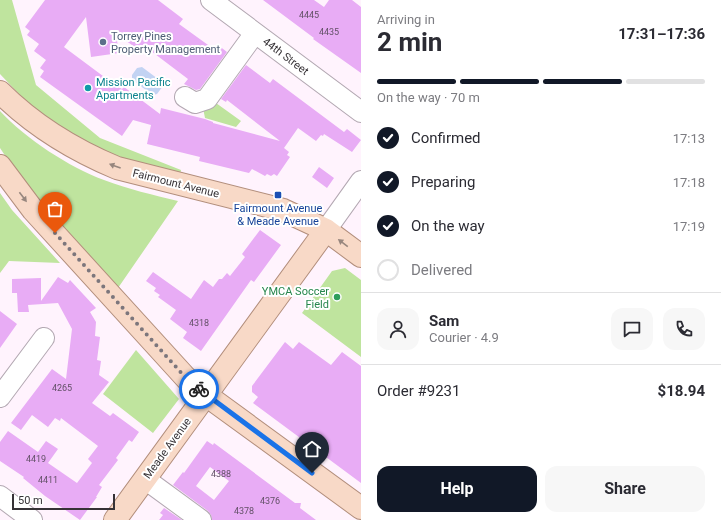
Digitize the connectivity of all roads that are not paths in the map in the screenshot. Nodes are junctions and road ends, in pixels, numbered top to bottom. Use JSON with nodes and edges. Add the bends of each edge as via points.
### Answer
{"nodes":[{"id":1,"x":211,"y":0,"type":"edge"},
{"id":2,"x":255,"y":33,"type":"junction"},
{"id":3,"x":0,"y":92,"type":"edge"},
{"id":4,"x":184,"y":97,"type":"dead end"},
{"id":5,"x":358,"y":103,"type":"edge"},
{"id":6,"x":0,"y":166,"type":"edge"},
{"id":7,"x":361,"y":182,"type":"edge"},
{"id":8,"x":326,"y":230,"type":"junction"},
{"id":9,"x":361,"y":256,"type":"edge"},
{"id":10,"x":44,"y":338,"type":"dead end"},
{"id":11,"x":206,"y":395,"type":"junction"},
{"id":12,"x":0,"y":397,"type":"edge"},
{"id":13,"x":145,"y":479,"type":"junction"},
{"id":14,"x":0,"y":496,"type":"edge"},
{"id":15,"x":361,"y":508,"type":"edge"},
{"id":16,"x":32,"y":520,"type":"edge"},
{"id":17,"x":115,"y":520,"type":"edge"},
{"id":18,"x":201,"y":520,"type":"edge"}],
"edges":[{"from":1,"to":2,"type":"street","name":"44th Street"},
{"from":2,"to":4,"type":"street","via":[[207,99],[195,103]]},
{"from":2,"to":5,"type":"street","name":"44th Street"},
{"from":8,"to":3,"type":"main road","name":"Fairmount Avenue","one_way":true,"via":[[283,210],[117,168],[94,158],[46,130]]},
{"from":6,"to":11,"type":"main road","one_way":true,"via":[[33,210],[186,378]]},
{"from":7,"to":8,"type":"street","name":"Meade Avenue"},
{"from":9,"to":8,"type":"main road","name":"Fairmount Avenue","one_way":true},
{"from":8,"to":11,"type":"main road","name":"Meade Avenue"},
{"from":10,"to":12,"type":"street"},
{"from":11,"to":13,"type":"main road","name":"Meade Avenue"},
{"from":11,"to":15,"type":"main road"},
{"from":13,"to":17,"type":"main road","name":"Meade Avenue"},
{"from":13,"to":18,"type":"street"},
{"from":14,"to":16,"type":"street"}]}
